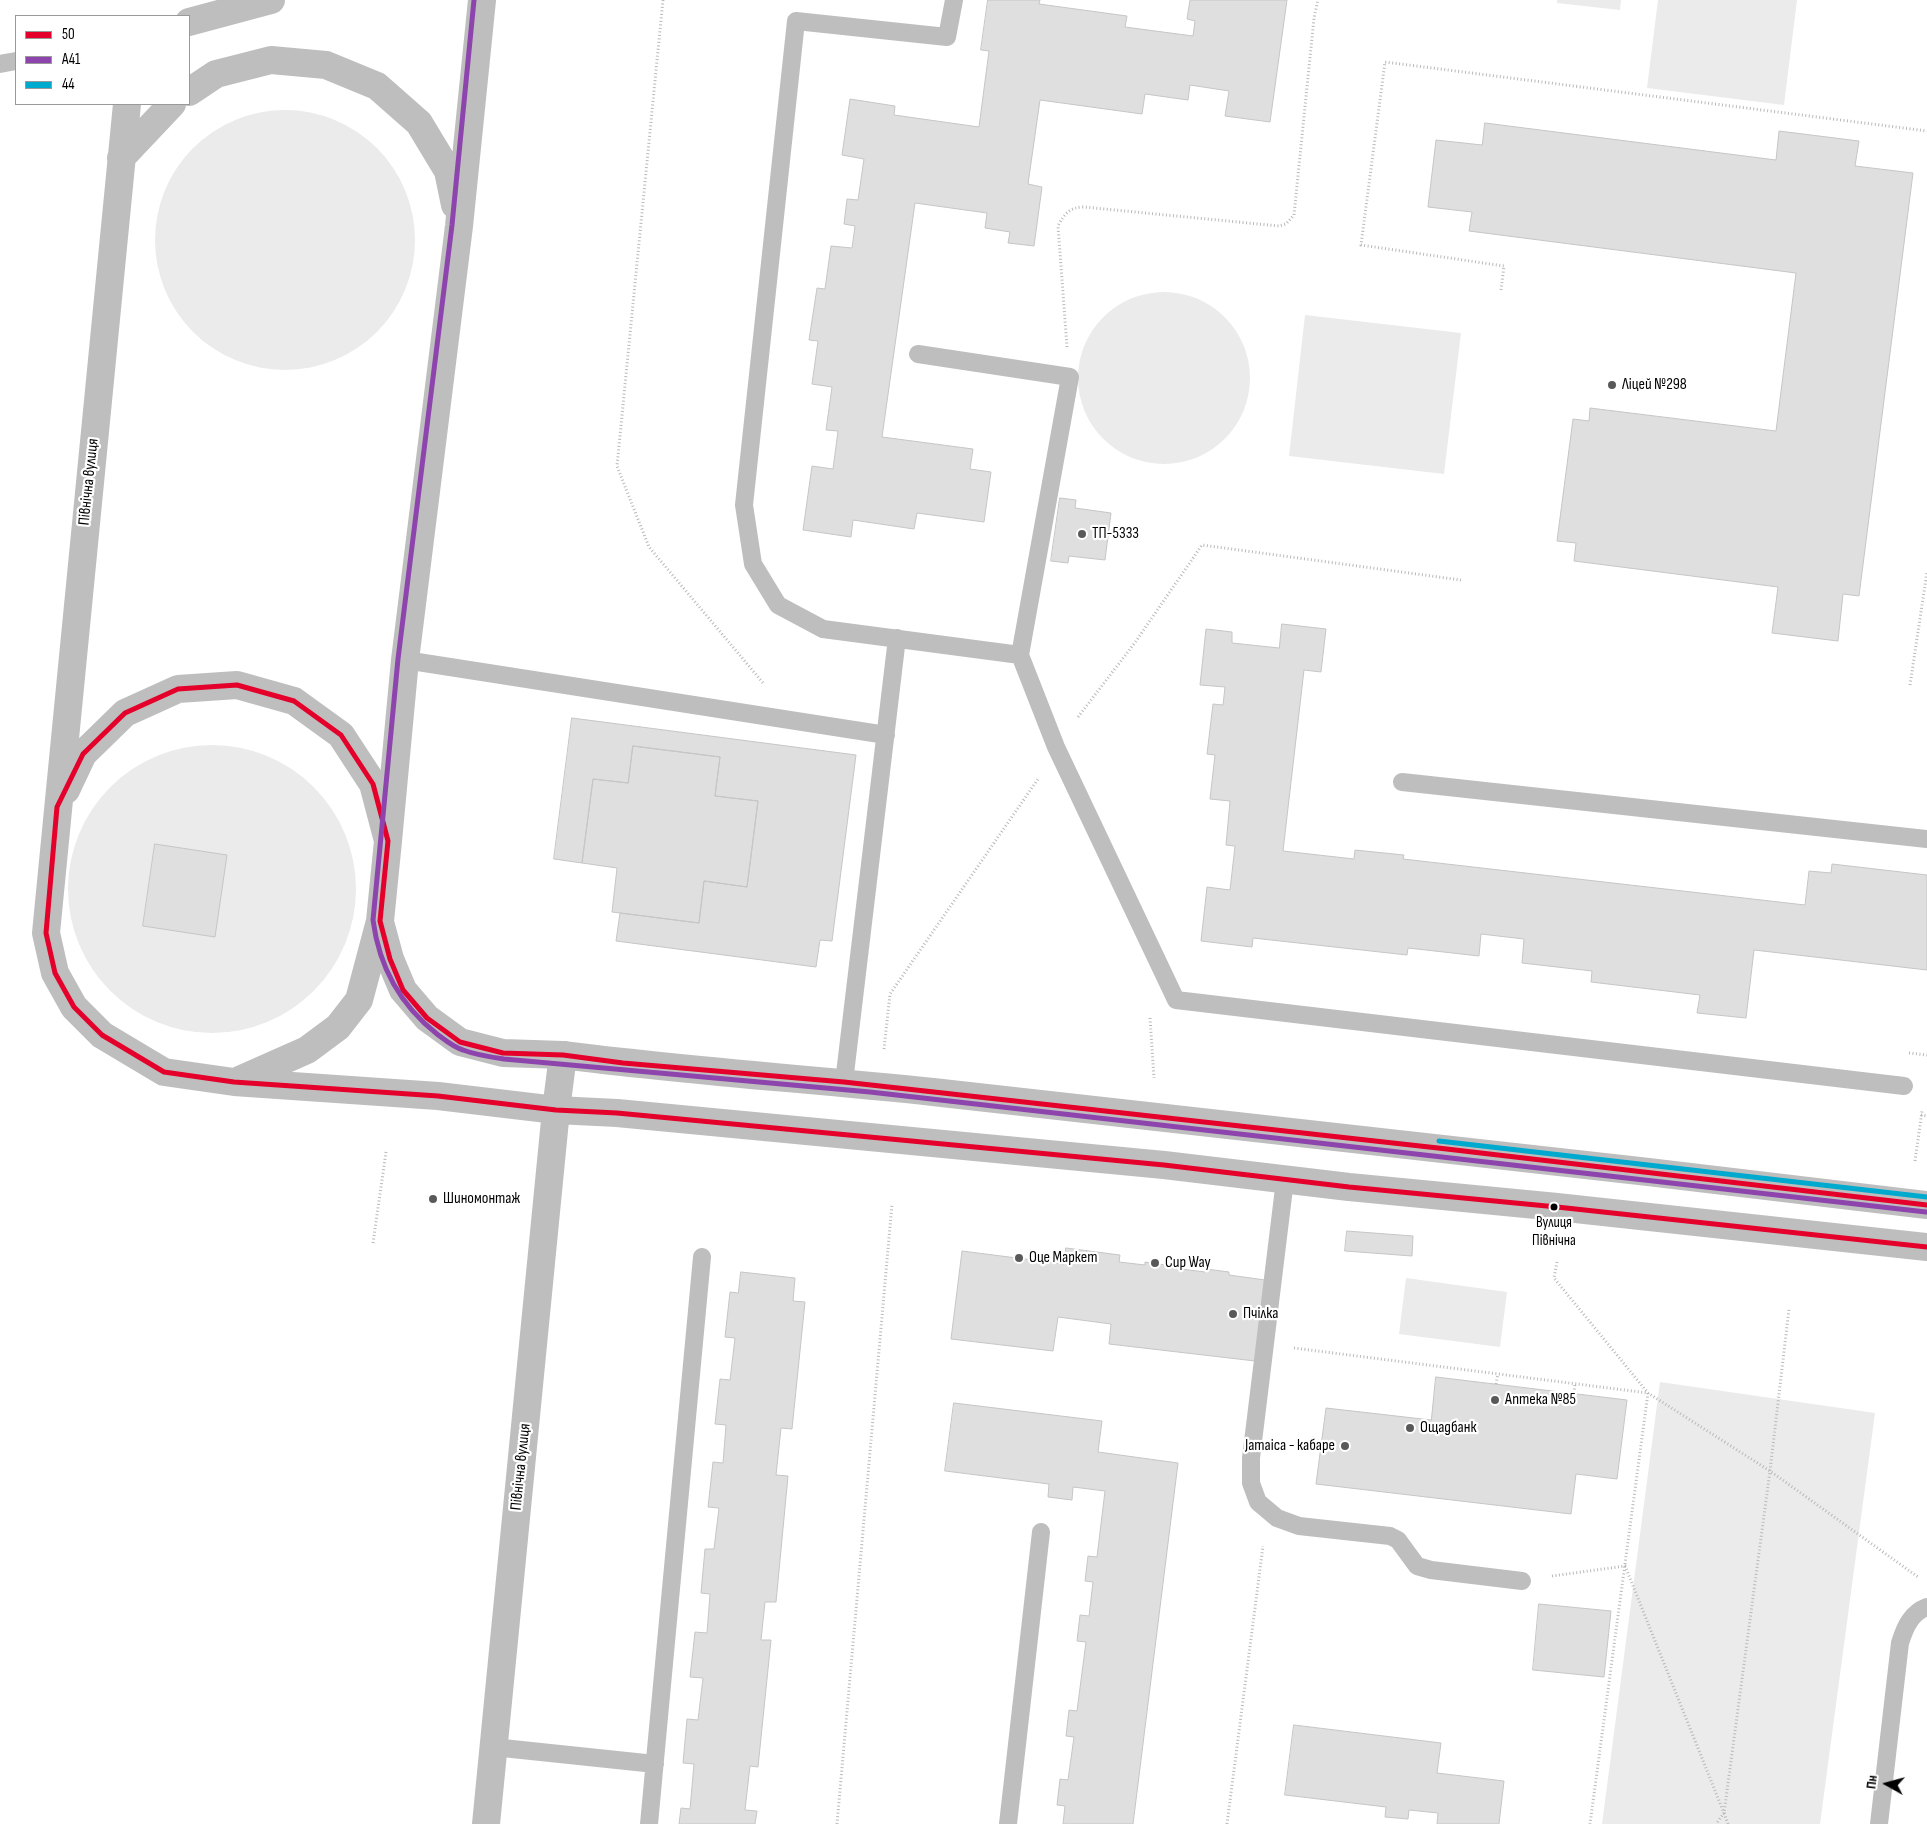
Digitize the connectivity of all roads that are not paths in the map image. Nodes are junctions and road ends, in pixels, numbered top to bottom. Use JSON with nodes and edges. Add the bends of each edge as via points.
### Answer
{"nodes":[{"id":1,"x":271,"y":0,"type":"edge"},
{"id":2,"x":482,"y":0,"type":"edge"},
{"id":3,"x":954,"y":0,"type":"edge"},
{"id":4,"x":190,"y":22,"type":"edge"},
{"id":5,"x":15,"y":61,"type":"edge"},
{"id":6,"x":0,"y":64,"type":"edge"},
{"id":7,"x":190,"y":91,"type":"edge"},
{"id":8,"x":127,"y":105,"type":"edge"},
{"id":9,"x":171,"y":105,"type":"edge"},
{"id":10,"x":121,"y":158,"type":"junction"},
{"id":11,"x":459,"y":226,"type":"junction"},
{"id":12,"x":918,"y":354,"type":"dead end"},
{"id":13,"x":897,"y":638,"type":"junction"},
{"id":14,"x":1020,"y":655,"type":"junction"},
{"id":15,"x":405,"y":660,"type":"junction"},
{"id":16,"x":886,"y":735,"type":"junction"},
{"id":17,"x":1402,"y":782,"type":"dead end"},
{"id":18,"x":57,"y":807,"type":"junction"},
{"id":19,"x":1927,"y":839,"type":"edge"},
{"id":20,"x":388,"y":841,"type":"junction"},
{"id":21,"x":380,"y":921,"type":"junction"},
{"id":22,"x":563,"y":1055,"type":"junction"},
{"id":23,"x":234,"y":1082,"type":"junction"},
{"id":24,"x":844,"y":1082,"type":"junction"},
{"id":25,"x":1904,"y":1086,"type":"dead end"},
{"id":26,"x":556,"y":1110,"type":"junction"},
{"id":27,"x":1286,"y":1180,"type":"junction"},
{"id":28,"x":1927,"y":1205,"type":"edge"},
{"id":29,"x":1927,"y":1247,"type":"edge"},
{"id":30,"x":702,"y":1257,"type":"dead end"},
{"id":31,"x":1041,"y":1532,"type":"dead end"},
{"id":32,"x":1522,"y":1581,"type":"road end"},
{"id":33,"x":1927,"y":1607,"type":"edge"},
{"id":34,"x":493,"y":1747,"type":"junction"},
{"id":35,"x":655,"y":1764,"type":"junction"},
{"id":36,"x":486,"y":1824,"type":"edge"},
{"id":37,"x":649,"y":1824,"type":"edge"},
{"id":38,"x":1008,"y":1824,"type":"edge"},
{"id":39,"x":1879,"y":1824,"type":"edge"}],
"edges":[{"from":1,"to":4,"type":"street"},
{"from":2,"to":11,"type":"street"},
{"from":3,"to":13,"type":"lane","via":[[947,38],[796,21],[744,505],[753,564],[778,604],[822,629]]},
{"from":5,"to":6,"type":"lane"},
{"from":7,"to":11,"type":"street","via":[[216,74],[271,60],[326,64],[377,86],[420,123],[448,171]]},
{"from":8,"to":10,"type":"street","name":"Північна вулиця"},
{"from":9,"to":10,"type":"street"},
{"from":10,"to":18,"type":"street","name":"Північна вулиця"},
{"from":11,"to":15,"type":"street"},
{"from":12,"to":14,"type":"lane","via":[[1070,377]]},
{"from":13,"to":14,"type":"lane"},
{"from":13,"to":16,"type":"lane"},
{"from":14,"to":25,"type":"lane","via":[[1056,747],[1176,1000]]},
{"from":15,"to":16,"type":"lane"},
{"from":15,"to":20,"type":"street"},
{"from":16,"to":24,"type":"lane"},
{"from":17,"to":19,"type":"lane"},
{"from":18,"to":20,"type":"street","via":[[83,754],[125,713],[178,689],[237,685],[294,701],[341,735],[373,784]]},
{"from":18,"to":23,"type":"street","name":"Північна вулиця","via":[[46,933],[55,973],[74,1007],[102,1035],[164,1072]]},
{"from":20,"to":21,"type":"street"},
{"from":21,"to":22,"type":"street","via":[[390,959],[403,990],[427,1018],[460,1042],[503,1052]]},
{"from":21,"to":23,"type":"street","via":[[359,1000],[338,1027],[307,1050]]},
{"from":22,"to":24,"type":"street"},
{"from":22,"to":26,"type":"street","name":"Північна вулиця"},
{"from":23,"to":26,"type":"street","via":[[438,1096]]},
{"from":24,"to":28,"type":"street"},
{"from":26,"to":27,"type":"street","via":[[1154,1164]]},
{"from":26,"to":34,"type":"street","name":"Північна вулиця"},
{"from":27,"to":29,"type":"street"},
{"from":27,"to":32,"type":"lane","via":[[1251,1458],[1251,1483],[1258,1502],[1277,1518],[1299,1526],[1390,1536],[1398,1540],[1417,1566]]},
{"from":30,"to":35,"type":"lane"},
{"from":31,"to":38,"type":"lane"},
{"from":33,"to":39,"type":"lane","via":[[1910,1618],[1900,1643]]},
{"from":34,"to":35,"type":"lane"},
{"from":34,"to":36,"type":"street","name":"Північна вулиця"},
{"from":35,"to":37,"type":"lane"}]}
